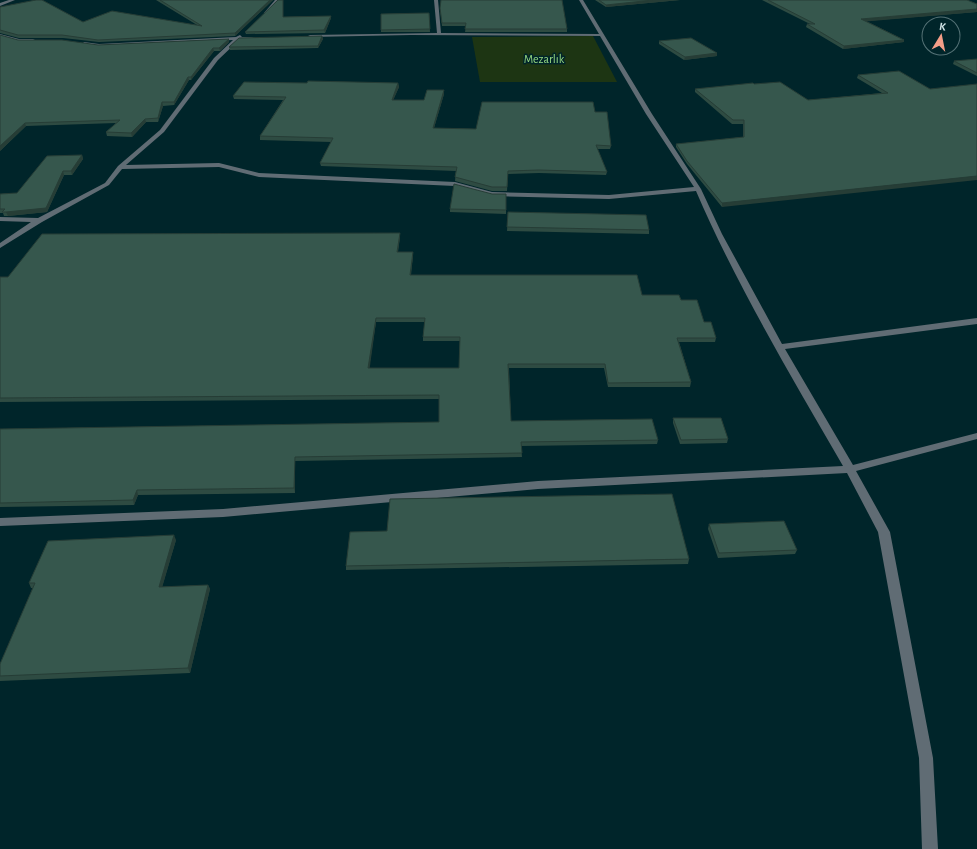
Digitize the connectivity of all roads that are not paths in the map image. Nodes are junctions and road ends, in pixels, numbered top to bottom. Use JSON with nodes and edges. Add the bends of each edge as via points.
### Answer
{"nodes":[{"id":1,"x":13,"y":0,"type":"edge"},
{"id":2,"x":277,"y":0,"type":"edge"},
{"id":3,"x":436,"y":0,"type":"edge"},
{"id":4,"x":581,"y":0,"type":"edge"},
{"id":5,"x":0,"y":5,"type":"edge"},
{"id":6,"x":263,"y":15,"type":"edge"},
{"id":7,"x":439,"y":34,"type":"junction"},
{"id":8,"x":0,"y":35,"type":"edge"},
{"id":9,"x":602,"y":35,"type":"junction"},
{"id":10,"x":241,"y":36,"type":"junction"},
{"id":11,"x":304,"y":36,"type":"edge"},
{"id":12,"x":258,"y":37,"type":"edge"},
{"id":13,"x":39,"y":40,"type":"edge"},
{"id":14,"x":78,"y":43,"type":"edge"},
{"id":15,"x":120,"y":167,"type":"junction"},
{"id":16,"x":698,"y":189,"type":"junction"},
{"id":17,"x":0,"y":218,"type":"edge"},
{"id":18,"x":39,"y":220,"type":"junction"},
{"id":19,"x":0,"y":246,"type":"edge"},
{"id":20,"x":977,"y":321,"type":"edge"},
{"id":21,"x":779,"y":347,"type":"junction"},
{"id":22,"x":977,"y":436,"type":"edge"},
{"id":23,"x":850,"y":469,"type":"junction"},
{"id":24,"x":0,"y":522,"type":"edge"},
{"id":25,"x":930,"y":849,"type":"edge"}],
"edges":[{"from":1,"to":5,"type":"street"},
{"from":2,"to":6,"type":"street"},
{"from":3,"to":7,"type":"street"},
{"from":4,"to":9,"type":"street"},
{"from":7,"to":9,"type":"street"},
{"from":7,"to":11,"type":"street"},
{"from":8,"to":13,"type":"street","via":[[20,40]]},
{"from":9,"to":16,"type":"street"},
{"from":10,"to":12,"type":"street"},
{"from":10,"to":14,"type":"street"},
{"from":10,"to":15,"type":"street","via":[[216,59],[162,131]]},
{"from":15,"to":16,"type":"street","via":[[219,165],[259,175],[455,184],[492,194],[609,197]]},
{"from":15,"to":18,"type":"street","via":[[107,184]]},
{"from":16,"to":21,"type":"street","via":[[718,234]]},
{"from":17,"to":18,"type":"street"},
{"from":18,"to":19,"type":"street"},
{"from":20,"to":21,"type":"street"},
{"from":21,"to":23,"type":"street"},
{"from":22,"to":23,"type":"street"},
{"from":23,"to":24,"type":"street","via":[[538,485],[223,513]]},
{"from":23,"to":25,"type":"street","via":[[884,532],[926,758]]}]}
